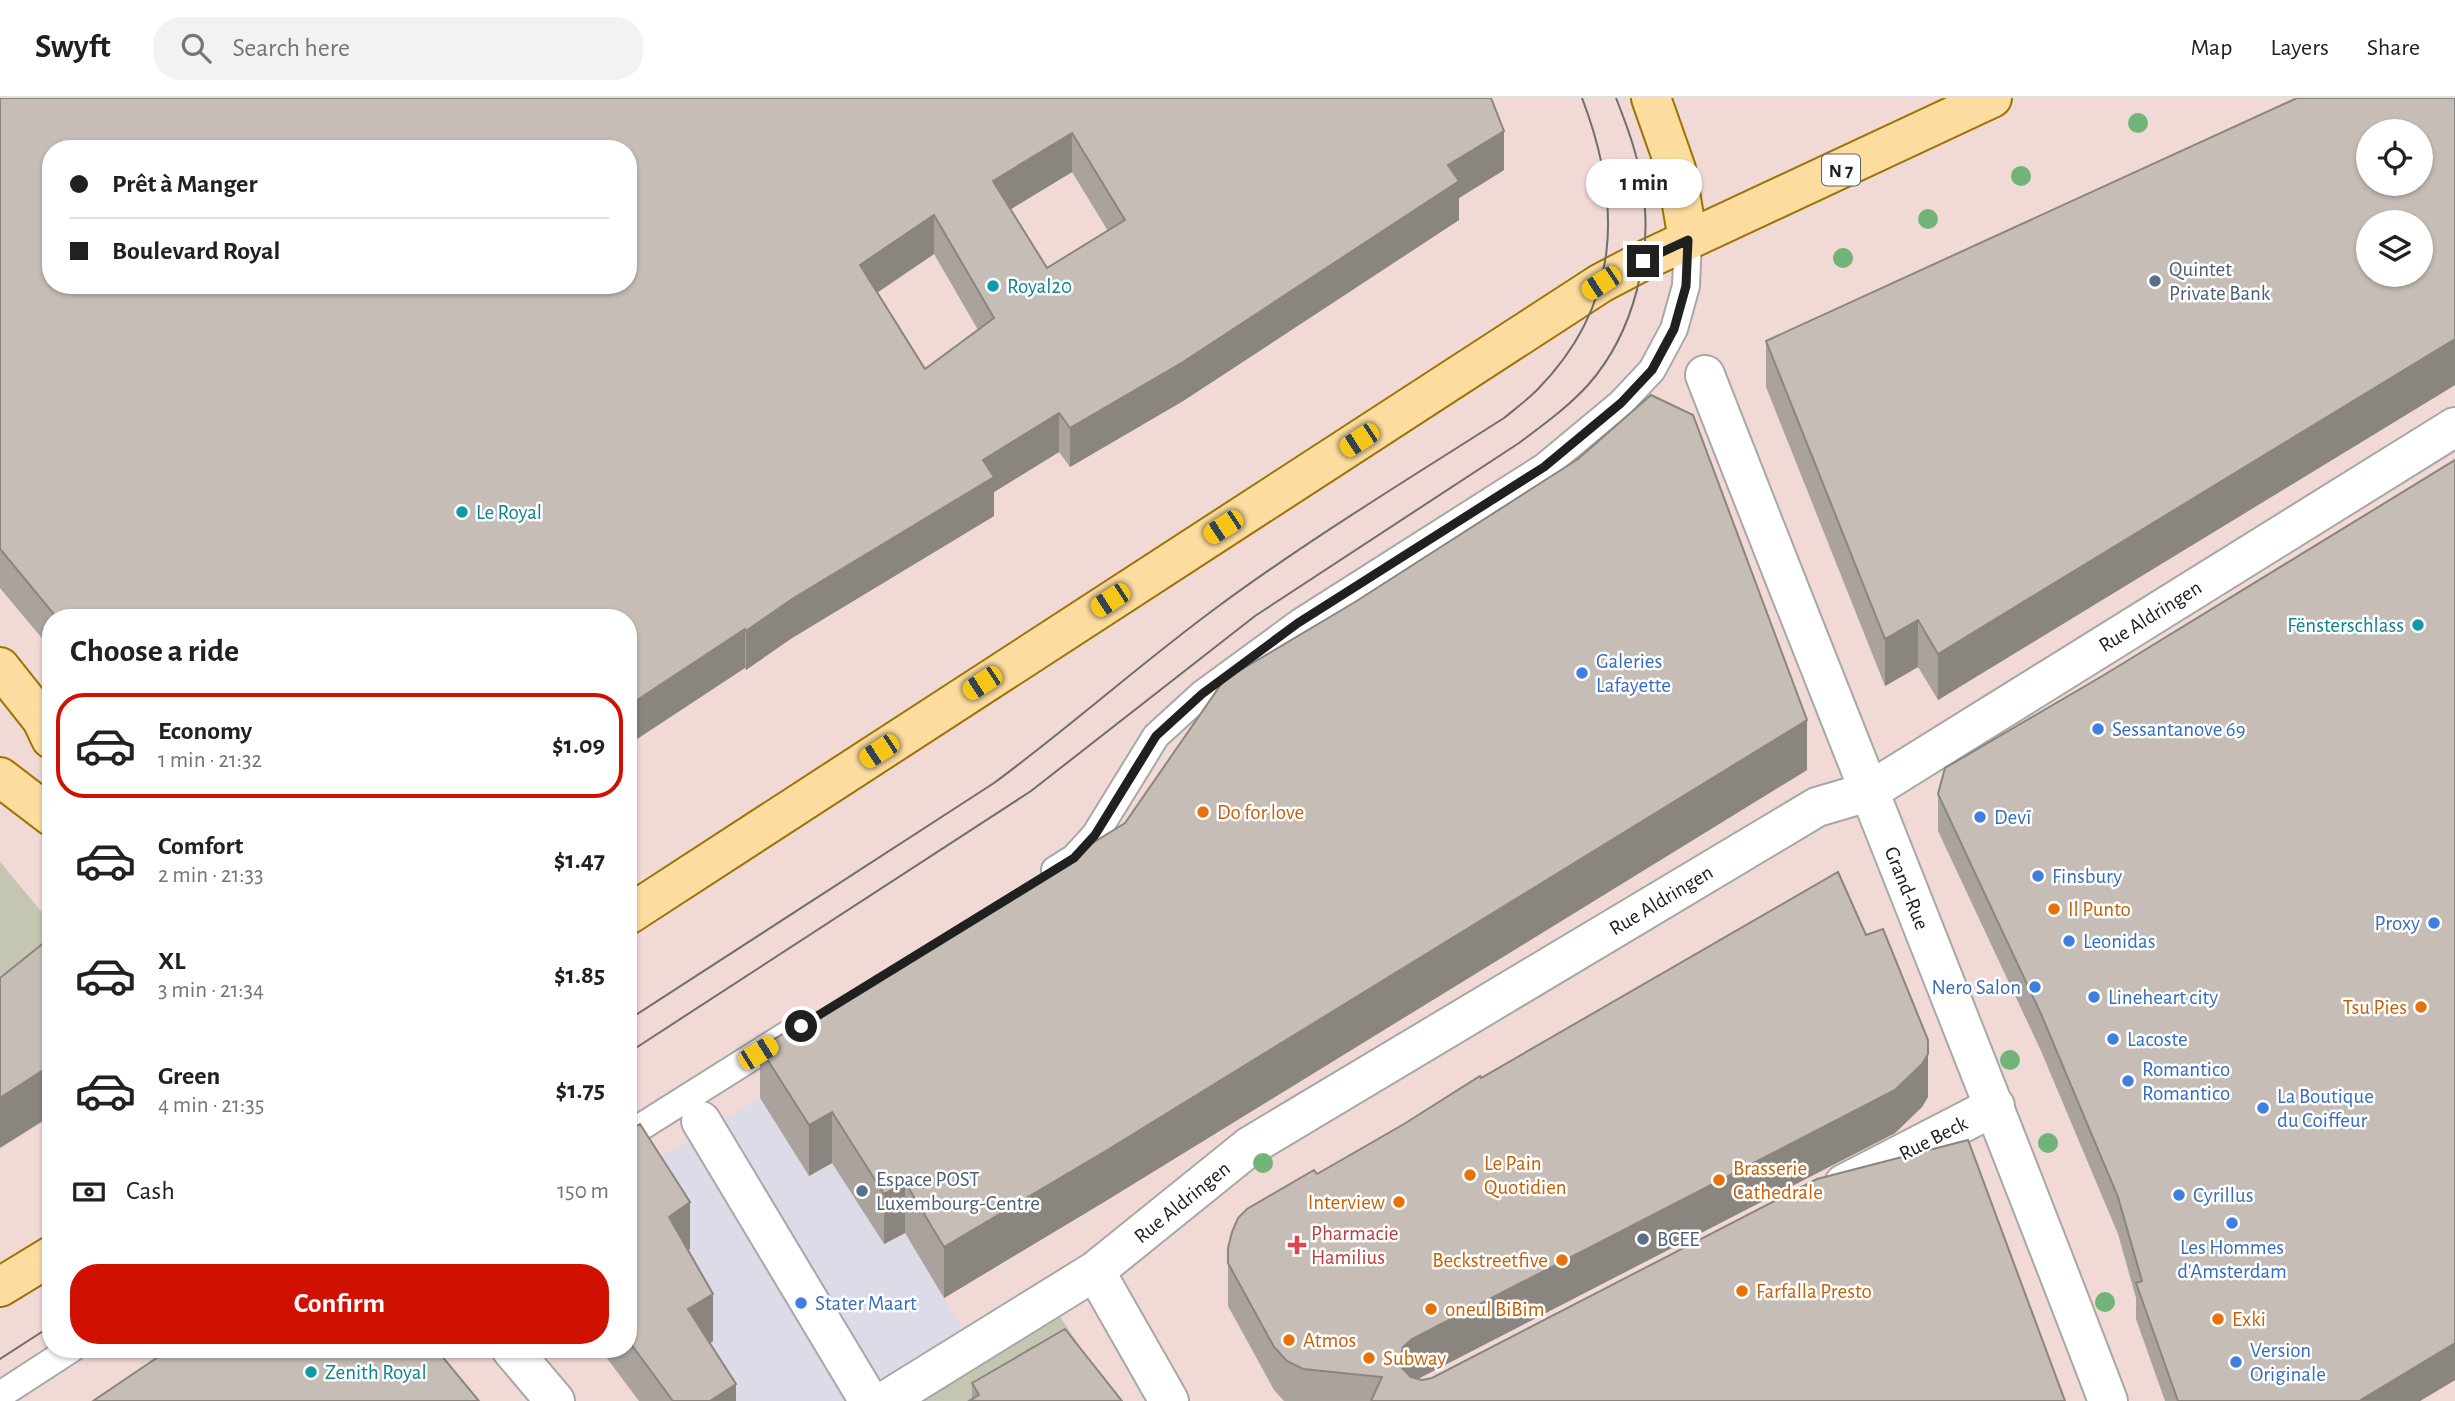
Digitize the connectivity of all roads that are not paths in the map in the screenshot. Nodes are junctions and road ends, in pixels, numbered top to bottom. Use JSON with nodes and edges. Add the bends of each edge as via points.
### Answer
{"nodes":[{"id":1,"x":1651,"y":98,"type":"edge"},
{"id":2,"x":1992,"y":98,"type":"edge"},
{"id":3,"x":1688,"y":240,"type":"junction"},
{"id":4,"x":1705,"y":375,"type":"dead end"},
{"id":5,"x":2455,"y":427,"type":"edge"},
{"id":6,"x":0,"y":667,"type":"edge"},
{"id":7,"x":0,"y":705,"type":"edge"},
{"id":8,"x":42,"y":720,"type":"edge"},
{"id":9,"x":0,"y":777,"type":"edge"},
{"id":10,"x":1868,"y":792,"type":"junction"},
{"id":11,"x":42,"y":809,"type":"edge"},
{"id":12,"x":1034,"y":882,"type":"edge"},
{"id":13,"x":637,"y":909,"type":"edge"},
{"id":14,"x":811,"y":1019,"type":"edge"},
{"id":15,"x":1995,"y":1107,"type":"junction"},
{"id":16,"x":701,"y":1121,"type":"dead end"},
{"id":17,"x":637,"y":1129,"type":"edge"},
{"id":18,"x":1812,"y":1200,"type":"edge"},
{"id":19,"x":42,"y":1261,"type":"edge"},
{"id":20,"x":1096,"y":1272,"type":"junction"},
{"id":21,"x":0,"y":1287,"type":"edge"},
{"id":22,"x":57,"y":1358,"type":"edge"},
{"id":23,"x":519,"y":1358,"type":"edge"},
{"id":24,"x":0,"y":1395,"type":"edge"},
{"id":25,"x":555,"y":1401,"type":"edge"},
{"id":26,"x":869,"y":1401,"type":"edge"},
{"id":27,"x":885,"y":1401,"type":"edge"},
{"id":28,"x":1169,"y":1401,"type":"edge"},
{"id":29,"x":2108,"y":1401,"type":"edge"}],
"edges":[{"from":1,"to":3,"type":"main road","via":[[1676,169]]},
{"from":2,"to":3,"type":"main road","number":"N 7"},
{"from":3,"to":12,"type":"lane","via":[[1686,286],[1674,329],[1652,370],[1621,403],[1544,467],[1298,623],[1202,694],[1156,736],[1095,835],[1074,858]]},
{"from":3,"to":13,"type":"main road","number":"N 7","via":[[1601,283]]},
{"from":4,"to":10,"type":"street","name":"Grand-Rue"},
{"from":5,"to":10,"type":"street","name":"Rue Aldringen"},
{"from":6,"to":7,"type":"main road","via":[[6,684]]},
{"from":6,"to":8,"type":"main road"},
{"from":9,"to":11,"type":"main road"},
{"from":10,"to":15,"type":"street","name":"Grand-Rue"},
{"from":10,"to":20,"type":"street","name":"Rue Aldringen","via":[[1817,807],[1251,1146]]},
{"from":14,"to":17,"type":"lane"},
{"from":15,"to":18,"type":"street","name":"Rue Beck"},
{"from":15,"to":29,"type":"street","name":"Grand-Rue"},
{"from":16,"to":26,"type":"street"},
{"from":19,"to":21,"type":"main road"},
{"from":20,"to":27,"type":"street","name":"Rue Aldringen"},
{"from":20,"to":28,"type":"street"},
{"from":22,"to":24,"type":"lane"},
{"from":23,"to":25,"type":"street"}]}
